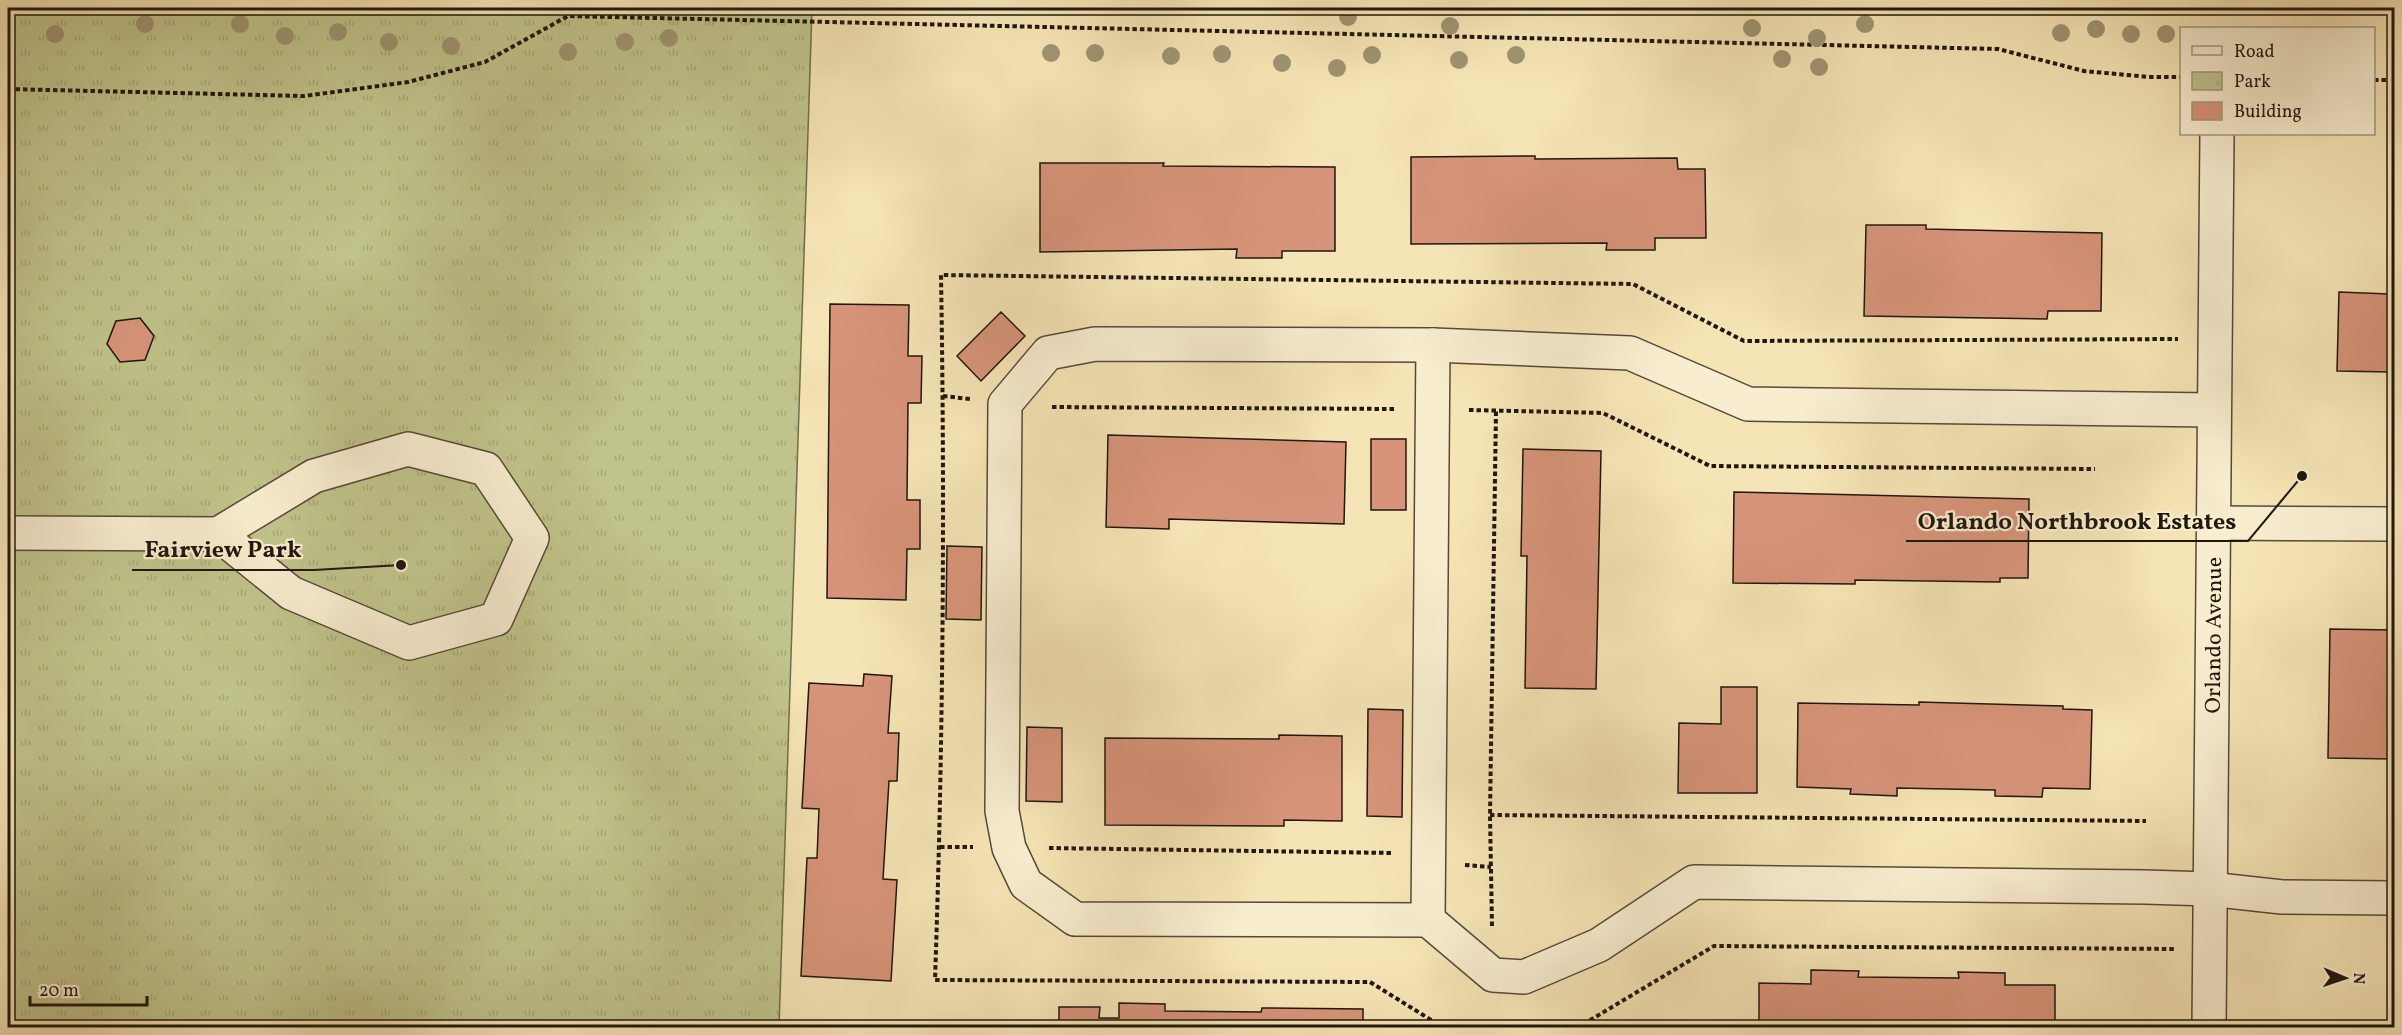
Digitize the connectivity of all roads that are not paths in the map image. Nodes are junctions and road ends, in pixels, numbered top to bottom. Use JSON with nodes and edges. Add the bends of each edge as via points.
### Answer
{"nodes":[{"id":1,"x":2217,"y":135,"type":"edge"},
{"id":2,"x":1433,"y":345,"type":"junction"},
{"id":3,"x":2214,"y":410,"type":"junction"},
{"id":4,"x":2213,"y":523,"type":"junction"},
{"id":5,"x":2394,"y":524,"type":"edge"},
{"id":6,"x":8,"y":533,"type":"edge"},
{"id":7,"x":218,"y":534,"type":"junction"},
{"id":8,"x":2209,"y":890,"type":"junction"},
{"id":9,"x":2394,"y":898,"type":"edge"},
{"id":10,"x":1428,"y":920,"type":"junction"},
{"id":11,"x":2209,"y":1028,"type":"edge"}],
"edges":[{"from":1,"to":3,"type":"street","name":"Orlando Avenue"},
{"from":2,"to":3,"type":"street","via":[[1629,353],[1748,404]]},
{"from":2,"to":10,"type":"street"},
{"from":2,"to":10,"type":"street","via":[[1095,344],[1047,353],[1005,404],[1002,811],[1009,848],[1026,884],[1075,919]]},
{"from":3,"to":4,"type":"street","name":"Orlando Avenue"},
{"from":4,"to":5,"type":"street"},
{"from":4,"to":8,"type":"street","name":"Orlando Avenue"},
{"from":6,"to":7,"type":"street"},
{"from":7,"to":7,"type":"street","via":[[291,593],[409,643],[496,619],[532,538],[486,469],[408,449],[314,476]]},
{"from":8,"to":9,"type":"street","via":[[2282,897]]},
{"from":8,"to":10,"type":"street","via":[[1694,882],[1599,945],[1524,977],[1493,975]]},
{"from":8,"to":11,"type":"street","name":"Orlando Avenue"}]}
